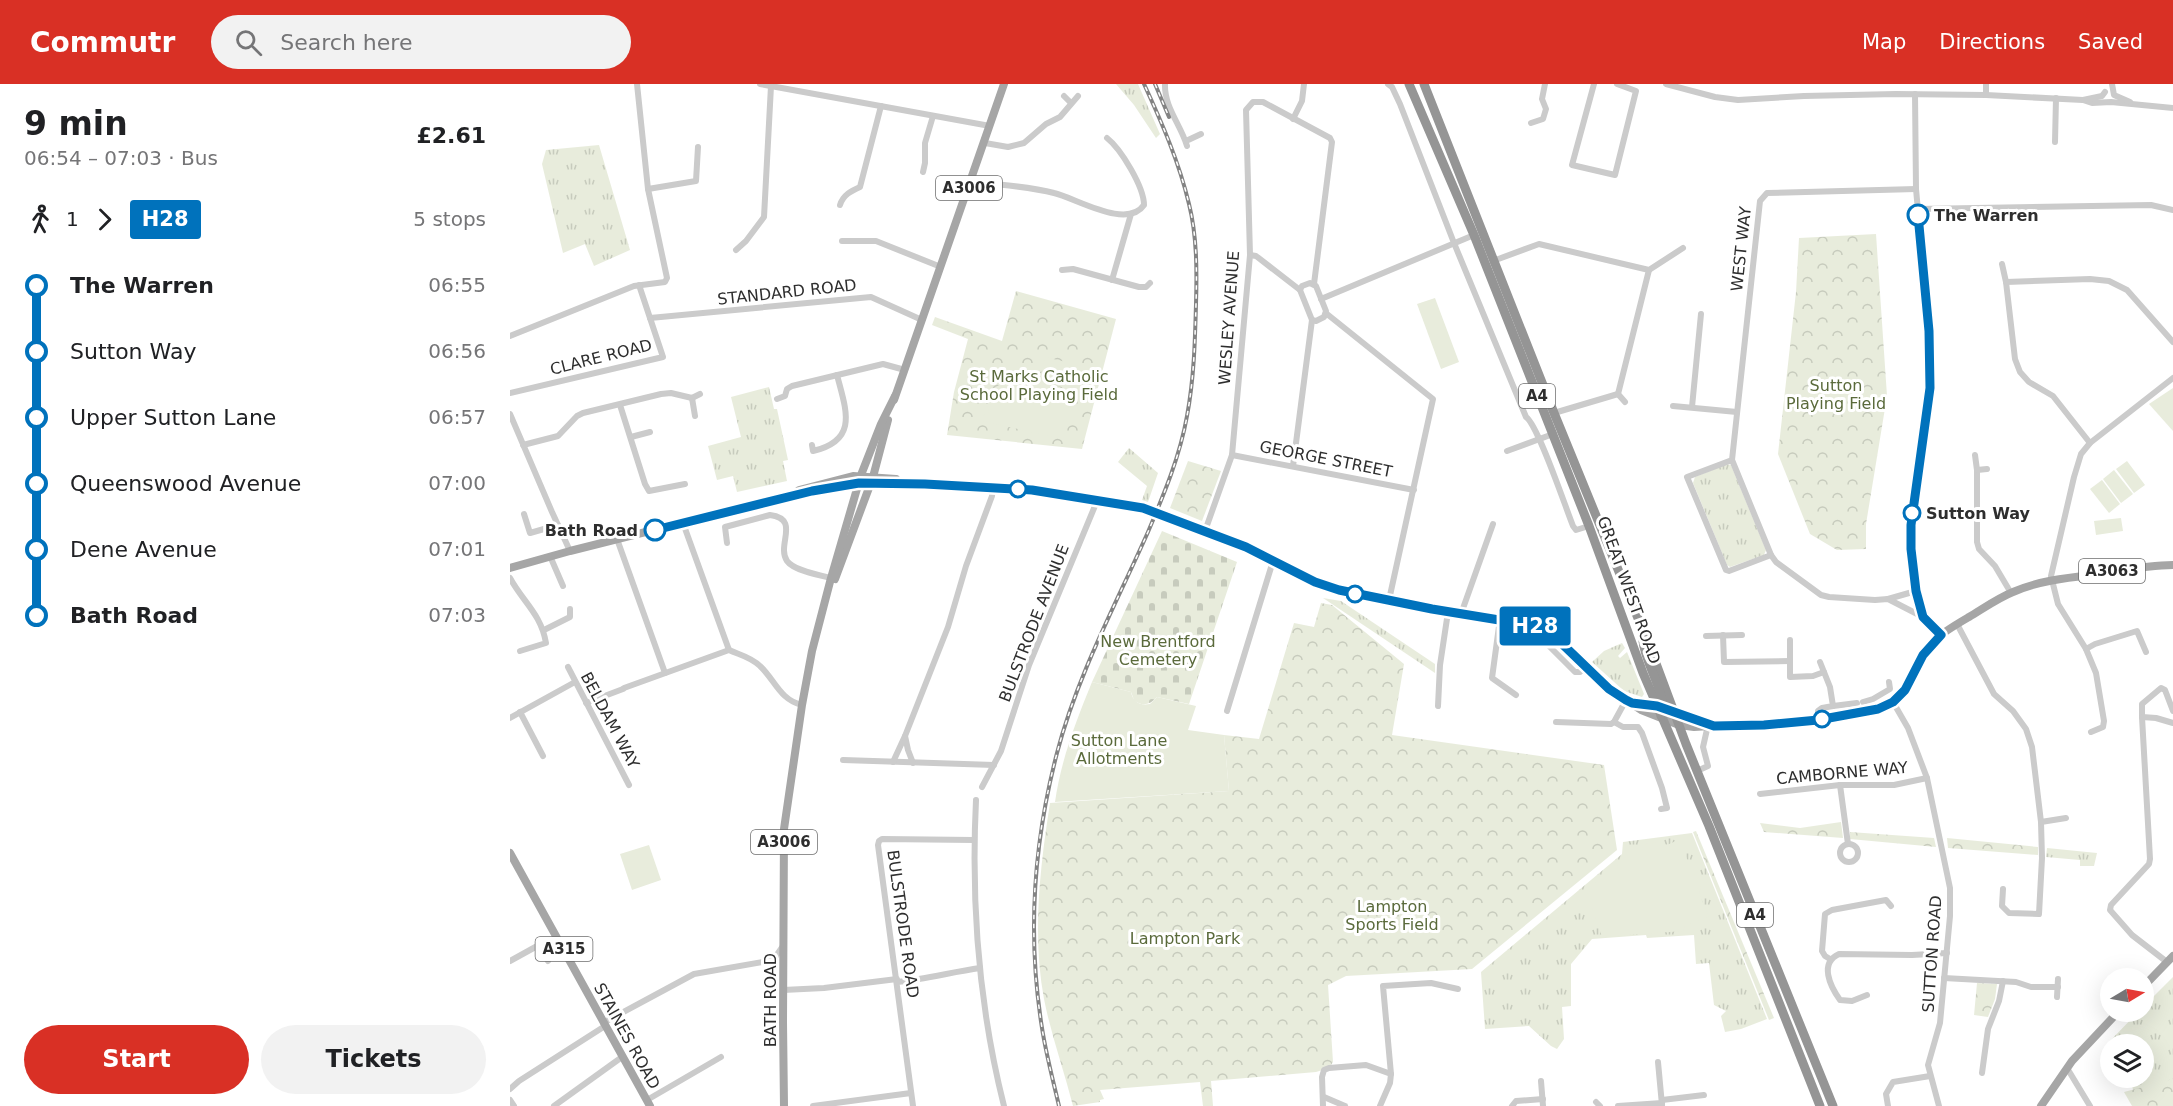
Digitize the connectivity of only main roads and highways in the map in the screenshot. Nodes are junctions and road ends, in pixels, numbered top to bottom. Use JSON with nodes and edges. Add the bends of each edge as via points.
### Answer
{"nodes":[{"id":1,"x":1004,"y":84,"type":"edge"},
{"id":2,"x":1424,"y":84,"type":"edge"},
{"id":3,"x":1412,"y":89,"type":"edge"},
{"id":4,"x":895,"y":396,"type":"junction"},
{"id":5,"x":866,"y":480,"type":"junction"},
{"id":6,"x":2173,"y":565,"type":"edge"},
{"id":7,"x":510,"y":568,"type":"edge"},
{"id":8,"x":833,"y":578,"type":"junction"},
{"id":9,"x":1642,"y":633,"type":"junction"},
{"id":10,"x":1660,"y":710,"type":"junction"},
{"id":11,"x":1675,"y":713,"type":"junction"},
{"id":12,"x":1679,"y":725,"type":"junction"},
{"id":13,"x":1709,"y":725,"type":"junction"},
{"id":14,"x":510,"y":853,"type":"edge"},
{"id":15,"x":2170,"y":959,"type":"edge"},
{"id":16,"x":2154,"y":976,"type":"edge"},
{"id":17,"x":2109,"y":1022,"type":"edge"},
{"id":18,"x":648,"y":1103,"type":"edge"},
{"id":19,"x":784,"y":1106,"type":"edge"},
{"id":20,"x":1821,"y":1106,"type":"edge"},
{"id":21,"x":1833,"y":1106,"type":"edge"},
{"id":22,"x":2041,"y":1106,"type":"edge"}],
"edges":[{"from":1,"to":4,"type":"main road","name":"BATH ROAD","number":"A3006"},
{"from":2,"to":9,"type":"highway","name":"GREAT WEST ROAD","number":"A4"},
{"from":3,"to":10,"type":"highway","name":"GREAT WEST ROAD","number":"A4","via":[[1474,235]]},
{"from":4,"to":5,"type":"main road","name":"BATH ROAD","number":"A3006"},
{"from":4,"to":5,"type":"main road","name":"BATH ROAD","number":"A3006","via":[[881,424]]},
{"from":5,"to":7,"type":"main road","number":"A3063"},
{"from":5,"to":8,"type":"main road","name":"BATH ROAD","number":"A3006"},
{"from":5,"to":8,"type":"main road","name":"BATH ROAD","number":"A3006"},
{"from":5,"to":10,"type":"main road","number":"A3063","bridge":true,"via":[[1032,490],[1146,509],[1246,547],[1339,590],[1545,630],[1609,689],[1629,702]]},
{"from":6,"to":13,"type":"main road","number":"A3063","via":[[2052,580],[2011,593],[1941,635],[1928,647],[1908,686],[1893,702],[1878,709],[1818,720]]},
{"from":8,"to":19,"type":"main road","name":"BATH ROAD","number":"A3006","via":[[812,651],[785,819]]},
{"from":9,"to":10,"type":"highway","number":"A4"},
{"from":9,"to":11,"type":"highway","name":"GREAT WEST ROAD","number":"A4"},
{"from":10,"to":11,"type":"main road","number":"A3063"},
{"from":10,"to":12,"type":"main road","number":"A3063"},
{"from":10,"to":20,"type":"highway","name":"GREAT WEST ROAD","number":"A4"},
{"from":11,"to":12,"type":"highway","name":"GREAT WEST ROAD","number":"A4"},
{"from":11,"to":13,"type":"main road","number":"A3063"},
{"from":12,"to":13,"type":"main road","number":"A3063"},
{"from":12,"to":21,"type":"highway","name":"GREAT WEST ROAD","number":"A4"},
{"from":14,"to":18,"type":"main road","name":"STAINES ROAD","number":"A315"},
{"from":15,"to":16,"type":"main road"},
{"from":17,"to":22,"type":"main road","via":[[2067,1068]]}]}
